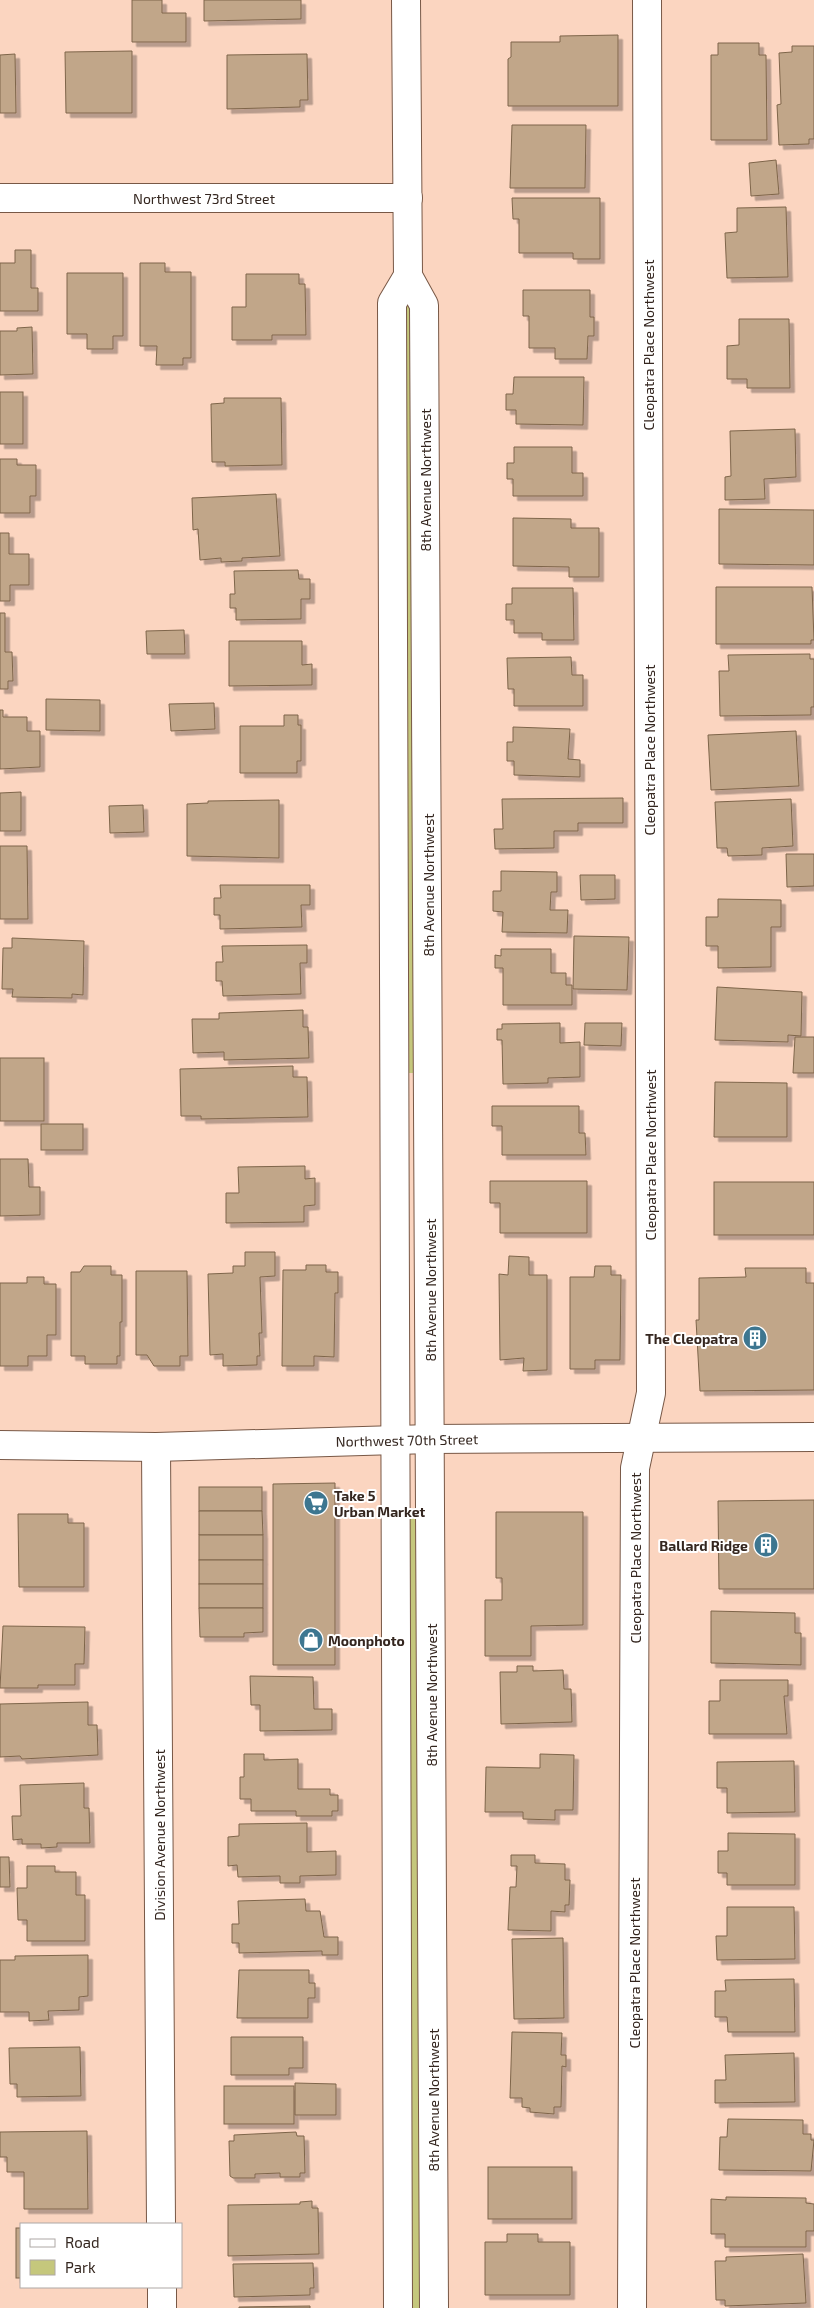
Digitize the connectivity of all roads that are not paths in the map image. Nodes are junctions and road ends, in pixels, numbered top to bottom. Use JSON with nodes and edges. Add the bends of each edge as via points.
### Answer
{"nodes":[{"id":1,"x":406,"y":0,"type":"edge"},
{"id":2,"x":647,"y":0,"type":"edge"},
{"id":3,"x":0,"y":198,"type":"edge"},
{"id":4,"x":408,"y":198,"type":"junction"},
{"id":5,"x":408,"y":276,"type":"junction"},
{"id":6,"x":641,"y":1437,"type":"junction"},
{"id":7,"x":814,"y":1437,"type":"edge"},
{"id":8,"x":430,"y":1439,"type":"junction"},
{"id":9,"x":394,"y":1440,"type":"junction"},
{"id":10,"x":0,"y":1445,"type":"edge"},
{"id":11,"x":156,"y":1446,"type":"junction"},
{"id":12,"x":161,"y":2223,"type":"edge"},
{"id":13,"x":162,"y":2288,"type":"edge"},
{"id":14,"x":162,"y":2308,"type":"edge"},
{"id":15,"x":398,"y":2308,"type":"edge"},
{"id":16,"x":434,"y":2308,"type":"edge"},
{"id":17,"x":632,"y":2308,"type":"edge"}],
"edges":[{"from":1,"to":4,"type":"street","name":"8th Avenue Northwest"},
{"from":2,"to":6,"type":"street","name":"Cleopatra Place Northwest","via":[[651,1393]]},
{"from":3,"to":4,"type":"street","name":"Northwest 73rd Street"},
{"from":4,"to":5,"type":"street","name":"8th Avenue Northwest"},
{"from":5,"to":8,"type":"street","name":"8th Avenue Northwest","via":[[424,305]]},
{"from":5,"to":9,"type":"street","via":[[392,303]]},
{"from":6,"to":7,"type":"street","name":"Northwest 70th Street"},
{"from":6,"to":8,"type":"street","name":"Northwest 70th Street"},
{"from":6,"to":17,"type":"street","name":"Cleopatra Place Northwest","via":[[636,1468]]},
{"from":8,"to":9,"type":"street","name":"Northwest 70th Street"},
{"from":8,"to":16,"type":"street","name":"8th Avenue Northwest"},
{"from":9,"to":11,"type":"street","name":"Northwest 70th Street"},
{"from":9,"to":15,"type":"street"},
{"from":10,"to":11,"type":"street","name":"Northwest 70th Street"},
{"from":11,"to":12,"type":"street","name":"Division Avenue Northwest"},
{"from":13,"to":14,"type":"street"}]}
